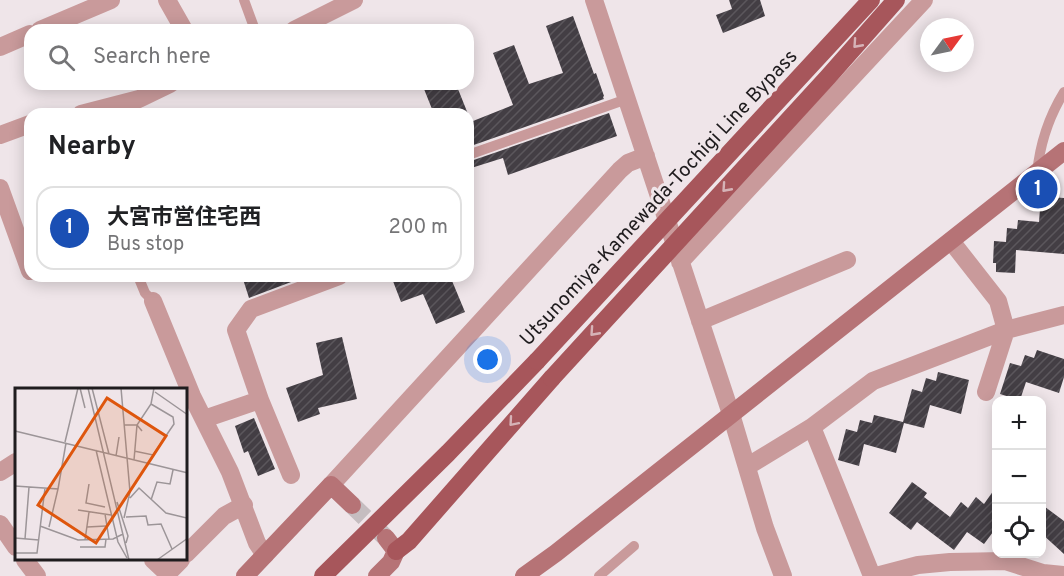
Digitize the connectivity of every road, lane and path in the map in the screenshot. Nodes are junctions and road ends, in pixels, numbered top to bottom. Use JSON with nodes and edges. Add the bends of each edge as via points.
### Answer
{"nodes":[{"id":1,"x":111,"y":0,"type":"edge"},
{"id":2,"x":167,"y":0,"type":"edge"},
{"id":3,"x":244,"y":0,"type":"edge"},
{"id":4,"x":354,"y":0,"type":"edge"},
{"id":5,"x":594,"y":0,"type":"edge"},
{"id":6,"x":872,"y":0,"type":"edge"},
{"id":7,"x":896,"y":0,"type":"edge"},
{"id":8,"x":924,"y":0,"type":"edge"},
{"id":9,"x":54,"y":24,"type":"edge"},
{"id":10,"x":181,"y":24,"type":"edge"},
{"id":11,"x":253,"y":24,"type":"edge"},
{"id":12,"x":306,"y":24,"type":"edge"},
{"id":13,"x":24,"y":37,"type":"edge"},
{"id":14,"x":0,"y":47,"type":"edge"},
{"id":15,"x":158,"y":90,"type":"edge"},
{"id":16,"x":1064,"y":92,"type":"edge"},
{"id":17,"x":627,"y":99,"type":"junction"},
{"id":18,"x":108,"y":108,"type":"edge"},
{"id":19,"x":24,"y":126,"type":"edge"},
{"id":20,"x":0,"y":135,"type":"edge"},
{"id":21,"x":1064,"y":152,"type":"edge"},
{"id":22,"x":474,"y":153,"type":"edge"},
{"id":23,"x":646,"y":156,"type":"junction"},
{"id":24,"x":1036,"y":173,"type":"junction"},
{"id":25,"x":0,"y":188,"type":"edge"},
{"id":26,"x":951,"y":241,"type":"junction"},
{"id":27,"x":24,"y":254,"type":"edge"},
{"id":28,"x":847,"y":260,"type":"dead end"},
{"id":29,"x":680,"y":262,"type":"junction"},
{"id":30,"x":140,"y":282,"type":"edge"},
{"id":31,"x":323,"y":282,"type":"edge"},
{"id":32,"x":153,"y":302,"type":"joint"},
{"id":33,"x":1064,"y":315,"type":"edge"},
{"id":34,"x":700,"y":321,"type":"junction"},
{"id":35,"x":1006,"y":330,"type":"junction"},
{"id":36,"x":185,"y":388,"type":"edge"},
{"id":37,"x":986,"y":392,"type":"dead end"},
{"id":38,"x":188,"y":393,"type":"edge"},
{"id":39,"x":260,"y":400,"type":"junction"},
{"id":40,"x":731,"y":414,"type":"junction"},
{"id":41,"x":204,"y":419,"type":"junction"},
{"id":42,"x":812,"y":427,"type":"junction"},
{"id":43,"x":15,"y":463,"type":"edge"},
{"id":44,"x":748,"y":466,"type":"junction"},
{"id":45,"x":0,"y":472,"type":"edge"},
{"id":46,"x":291,"y":475,"type":"dead end"},
{"id":47,"x":331,"y":485,"type":"junction"},
{"id":48,"x":244,"y":505,"type":"junction"},
{"id":49,"x":352,"y":505,"type":"tunnel mouth"},
{"id":50,"x":0,"y":524,"type":"edge"},
{"id":51,"x":391,"y":544,"type":"joint"},
{"id":52,"x":15,"y":546,"type":"edge"},
{"id":53,"x":634,"y":546,"type":"dead end"},
{"id":54,"x":188,"y":552,"type":"edge"},
{"id":55,"x":265,"y":555,"type":"junction"},
{"id":56,"x":26,"y":561,"type":"edge"},
{"id":57,"x":154,"y":561,"type":"edge"},
{"id":58,"x":180,"y":561,"type":"edge"},
{"id":59,"x":166,"y":575,"type":"edge"},
{"id":60,"x":1064,"y":575,"type":"edge"},
{"id":61,"x":37,"y":576,"type":"edge"},
{"id":62,"x":245,"y":576,"type":"edge"},
{"id":63,"x":323,"y":576,"type":"edge"},
{"id":64,"x":377,"y":576,"type":"edge"},
{"id":65,"x":524,"y":576,"type":"edge"},
{"id":66,"x":599,"y":576,"type":"edge"},
{"id":67,"x":783,"y":576,"type":"edge"},
{"id":68,"x":872,"y":576,"type":"edge"},
{"id":69,"x":876,"y":576,"type":"edge"}],
"edges":[{"from":1,"to":9,"type":"street"},
{"from":2,"to":10,"type":"street"},
{"from":3,"to":11,"type":"lane"},
{"from":4,"to":12,"type":"street"},
{"from":5,"to":17,"type":"street"},
{"from":6,"to":63,"type":"main road","name":"Utsunomiya-Kamewada-Tochigi Line Bypass","bridge":true,"via":[[537,361]]},
{"from":7,"to":51,"type":"main road","one_way":true,"bridge":true,"via":[[409,541]]},
{"from":8,"to":29,"type":"street"},
{"from":13,"to":14,"type":"street"},
{"from":15,"to":18,"type":"street"},
{"from":16,"to":24,"type":"lane","via":[[1040,146]]},
{"from":17,"to":22,"type":"lane"},
{"from":17,"to":23,"type":"street"},
{"from":19,"to":20,"type":"street"},
{"from":21,"to":24,"type":"street"},
{"from":23,"to":29,"type":"street"},
{"from":23,"to":47,"type":"street","via":[[620,170]]},
{"from":24,"to":26,"type":"street"},
{"from":25,"to":27,"type":"street"},
{"from":26,"to":35,"type":"street","via":[[998,301]]},
{"from":26,"to":40,"type":"street"},
{"from":28,"to":34,"type":"street"},
{"from":29,"to":34,"type":"street"},
{"from":30,"to":32,"type":"lane"},
{"from":31,"to":39,"type":"street","via":[[252,309],[236,330]]},
{"from":32,"to":36,"type":"street"},
{"from":33,"to":35,"type":"street"},
{"from":34,"to":40,"type":"street"},
{"from":35,"to":37,"type":"street"},
{"from":35,"to":42,"type":"street","via":[[873,381]]},
{"from":38,"to":41,"type":"street"},
{"from":39,"to":41,"type":"street"},
{"from":39,"to":46,"type":"street"},
{"from":40,"to":44,"type":"street"},
{"from":40,"to":65,"type":"street"},
{"from":41,"to":48,"type":"street"},
{"from":42,"to":44,"type":"street"},
{"from":42,"to":68,"type":"street"},
{"from":43,"to":45,"type":"street"},
{"from":44,"to":67,"type":"street"},
{"from":47,"to":49,"type":"street"},
{"from":47,"to":55,"type":"street"},
{"from":48,"to":54,"type":"street","via":[[224,516]]},
{"from":48,"to":55,"type":"street"},
{"from":50,"to":52,"type":"street"},
{"from":51,"to":64,"type":"street","via":[[391,562]]},
{"from":53,"to":66,"type":"lane"},
{"from":55,"to":62,"type":"street"},
{"from":56,"to":61,"type":"street"},
{"from":57,"to":59,"type":"street"},
{"from":58,"to":59,"type":"street"},
{"from":60,"to":69,"type":"street","via":[[1005,561],[918,565]]}]}
